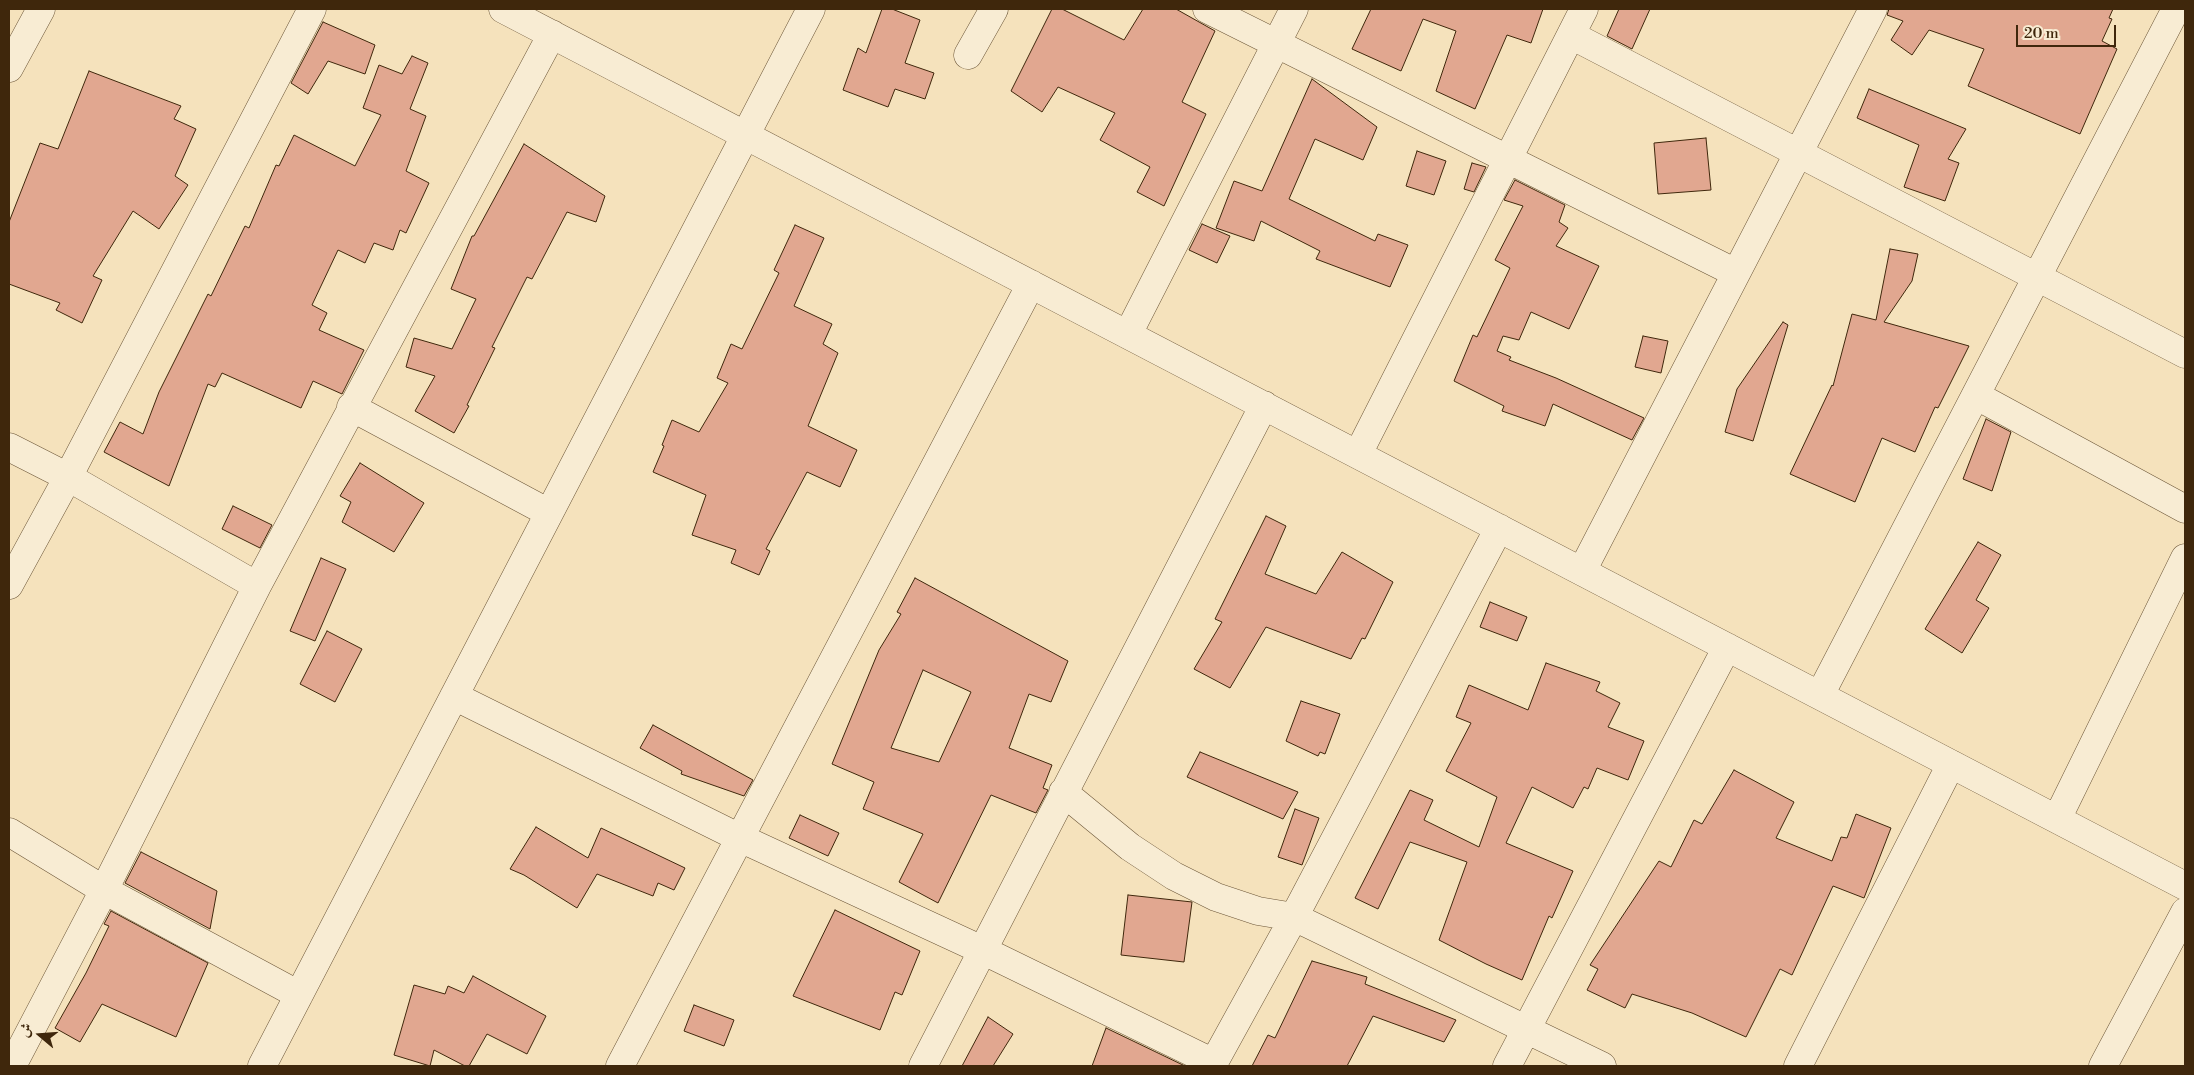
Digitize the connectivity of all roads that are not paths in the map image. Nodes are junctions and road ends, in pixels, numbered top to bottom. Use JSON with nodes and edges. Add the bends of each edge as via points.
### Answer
{"nodes":[{"id":1,"x":41,"y":9,"type":"edge"},
{"id":2,"x":312,"y":9,"type":"edge"},
{"id":3,"x":503,"y":9,"type":"edge"},
{"id":4,"x":810,"y":9,"type":"edge"},
{"id":5,"x":994,"y":9,"type":"edge"},
{"id":6,"x":1207,"y":9,"type":"edge"},
{"id":7,"x":1294,"y":9,"type":"edge"},
{"id":8,"x":1584,"y":9,"type":"edge"},
{"id":9,"x":1873,"y":9,"type":"edge"},
{"id":10,"x":2176,"y":9,"type":"edge"},
{"id":11,"x":552,"y":34,"type":"junction"},
{"id":12,"x":1571,"y":35,"type":"junction"},
{"id":13,"x":1276,"y":43,"type":"junction"},
{"id":14,"x":968,"y":55,"type":"dead end"},
{"id":15,"x":9,"y":68,"type":"edge"},
{"id":16,"x":746,"y":135,"type":"junction"},
{"id":17,"x":1798,"y":153,"type":"junction"},
{"id":18,"x":1509,"y":160,"type":"junction"},
{"id":19,"x":1736,"y":274,"type":"junction"},
{"id":20,"x":2037,"y":277,"type":"junction"},
{"id":21,"x":1031,"y":284,"type":"junction"},
{"id":22,"x":1128,"y":334,"type":"junction"},
{"id":23,"x":2185,"y":354,"type":"edge"},
{"id":24,"x":1976,"y":396,"type":"junction"},
{"id":25,"x":1264,"y":406,"type":"junction"},
{"id":26,"x":351,"y":407,"type":"junction"},
{"id":27,"x":9,"y":447,"type":"edge"},
{"id":28,"x":1358,"y":454,"type":"junction"},
{"id":29,"x":68,"y":477,"type":"junction"},
{"id":30,"x":2185,"y":508,"type":"edge"},
{"id":31,"x":549,"y":513,"type":"junction"},
{"id":32,"x":1499,"y":528,"type":"junction"},
{"id":33,"x":2185,"y":558,"type":"edge"},
{"id":34,"x":1582,"y":572,"type":"junction"},
{"id":35,"x":9,"y":585,"type":"edge"},
{"id":36,"x":257,"y":586,"type":"junction"},
{"id":37,"x":1726,"y":647,"type":"junction"},
{"id":38,"x":1820,"y":695,"type":"junction"},
{"id":39,"x":454,"y":696,"type":"junction"},
{"id":40,"x":1951,"y":764,"type":"junction"},
{"id":41,"x":1063,"y":792,"type":"junction"},
{"id":42,"x":2057,"y":819,"type":"junction"},
{"id":43,"x":9,"y":832,"type":"edge"},
{"id":44,"x":740,"y":838,"type":"junction"},
{"id":45,"x":2185,"y":886,"type":"edge"},
{"id":46,"x":104,"y":890,"type":"junction"},
{"id":47,"x":2185,"y":912,"type":"edge"},
{"id":48,"x":1294,"y":917,"type":"junction"},
{"id":49,"x":982,"y":950,"type":"junction"},
{"id":50,"x":299,"y":995,"type":"junction"},
{"id":51,"x":1526,"y":1029,"type":"junction"},
{"id":52,"x":1213,"y":1064,"type":"edge"},
{"id":53,"x":12,"y":1066,"type":"edge"},
{"id":54,"x":262,"y":1066,"type":"edge"},
{"id":55,"x":620,"y":1066,"type":"edge"},
{"id":56,"x":923,"y":1066,"type":"edge"},
{"id":57,"x":1507,"y":1066,"type":"edge"},
{"id":58,"x":1602,"y":1066,"type":"edge"},
{"id":59,"x":1798,"y":1066,"type":"edge"},
{"id":60,"x":2104,"y":1066,"type":"edge"}],
"edges":[{"from":1,"to":15,"type":"street"},
{"from":2,"to":29,"type":"street"},
{"from":3,"to":11,"type":"street"},
{"from":4,"to":16,"type":"street"},
{"from":5,"to":14,"type":"street"},
{"from":6,"to":13,"type":"street"},
{"from":7,"to":13,"type":"street"},
{"from":8,"to":12,"type":"street"},
{"from":9,"to":17,"type":"street"},
{"from":10,"to":20,"type":"street"},
{"from":11,"to":16,"type":"street"},
{"from":11,"to":26,"type":"street"},
{"from":12,"to":17,"type":"street"},
{"from":12,"to":18,"type":"street"},
{"from":13,"to":18,"type":"street"},
{"from":13,"to":22,"type":"street"},
{"from":16,"to":21,"type":"street"},
{"from":16,"to":31,"type":"street"},
{"from":17,"to":19,"type":"street"},
{"from":17,"to":20,"type":"street"},
{"from":18,"to":19,"type":"street"},
{"from":18,"to":28,"type":"street"},
{"from":19,"to":34,"type":"street"},
{"from":20,"to":23,"type":"street"},
{"from":20,"to":24,"type":"street"},
{"from":21,"to":22,"type":"street"},
{"from":21,"to":44,"type":"street"},
{"from":22,"to":25,"type":"street"},
{"from":24,"to":30,"type":"street"},
{"from":24,"to":38,"type":"street"},
{"from":25,"to":28,"type":"street"},
{"from":25,"to":41,"type":"street"},
{"from":26,"to":31,"type":"street"},
{"from":26,"to":36,"type":"street"},
{"from":27,"to":29,"type":"street"},
{"from":28,"to":32,"type":"street"},
{"from":29,"to":35,"type":"street"},
{"from":29,"to":36,"type":"street"},
{"from":31,"to":39,"type":"street"},
{"from":32,"to":34,"type":"street"},
{"from":32,"to":48,"type":"street"},
{"from":33,"to":42,"type":"street"},
{"from":34,"to":37,"type":"street"},
{"from":36,"to":46,"type":"street"},
{"from":37,"to":38,"type":"street"},
{"from":37,"to":51,"type":"street"},
{"from":38,"to":40,"type":"street"},
{"from":39,"to":44,"type":"street"},
{"from":39,"to":50,"type":"street"},
{"from":40,"to":42,"type":"street"},
{"from":40,"to":59,"type":"street"},
{"from":41,"to":48,"type":"street","via":[[1130,847],[1174,876],[1216,897],[1258,911]]},
{"from":41,"to":49,"type":"street"},
{"from":42,"to":45,"type":"street"},
{"from":43,"to":46,"type":"street"},
{"from":44,"to":49,"type":"street"},
{"from":44,"to":55,"type":"street"},
{"from":46,"to":50,"type":"street"},
{"from":46,"to":53,"type":"street"},
{"from":47,"to":60,"type":"street"},
{"from":48,"to":51,"type":"street"},
{"from":48,"to":52,"type":"street"},
{"from":49,"to":52,"type":"street"},
{"from":49,"to":56,"type":"street"},
{"from":50,"to":54,"type":"street"},
{"from":51,"to":57,"type":"street"},
{"from":51,"to":58,"type":"street"}]}
